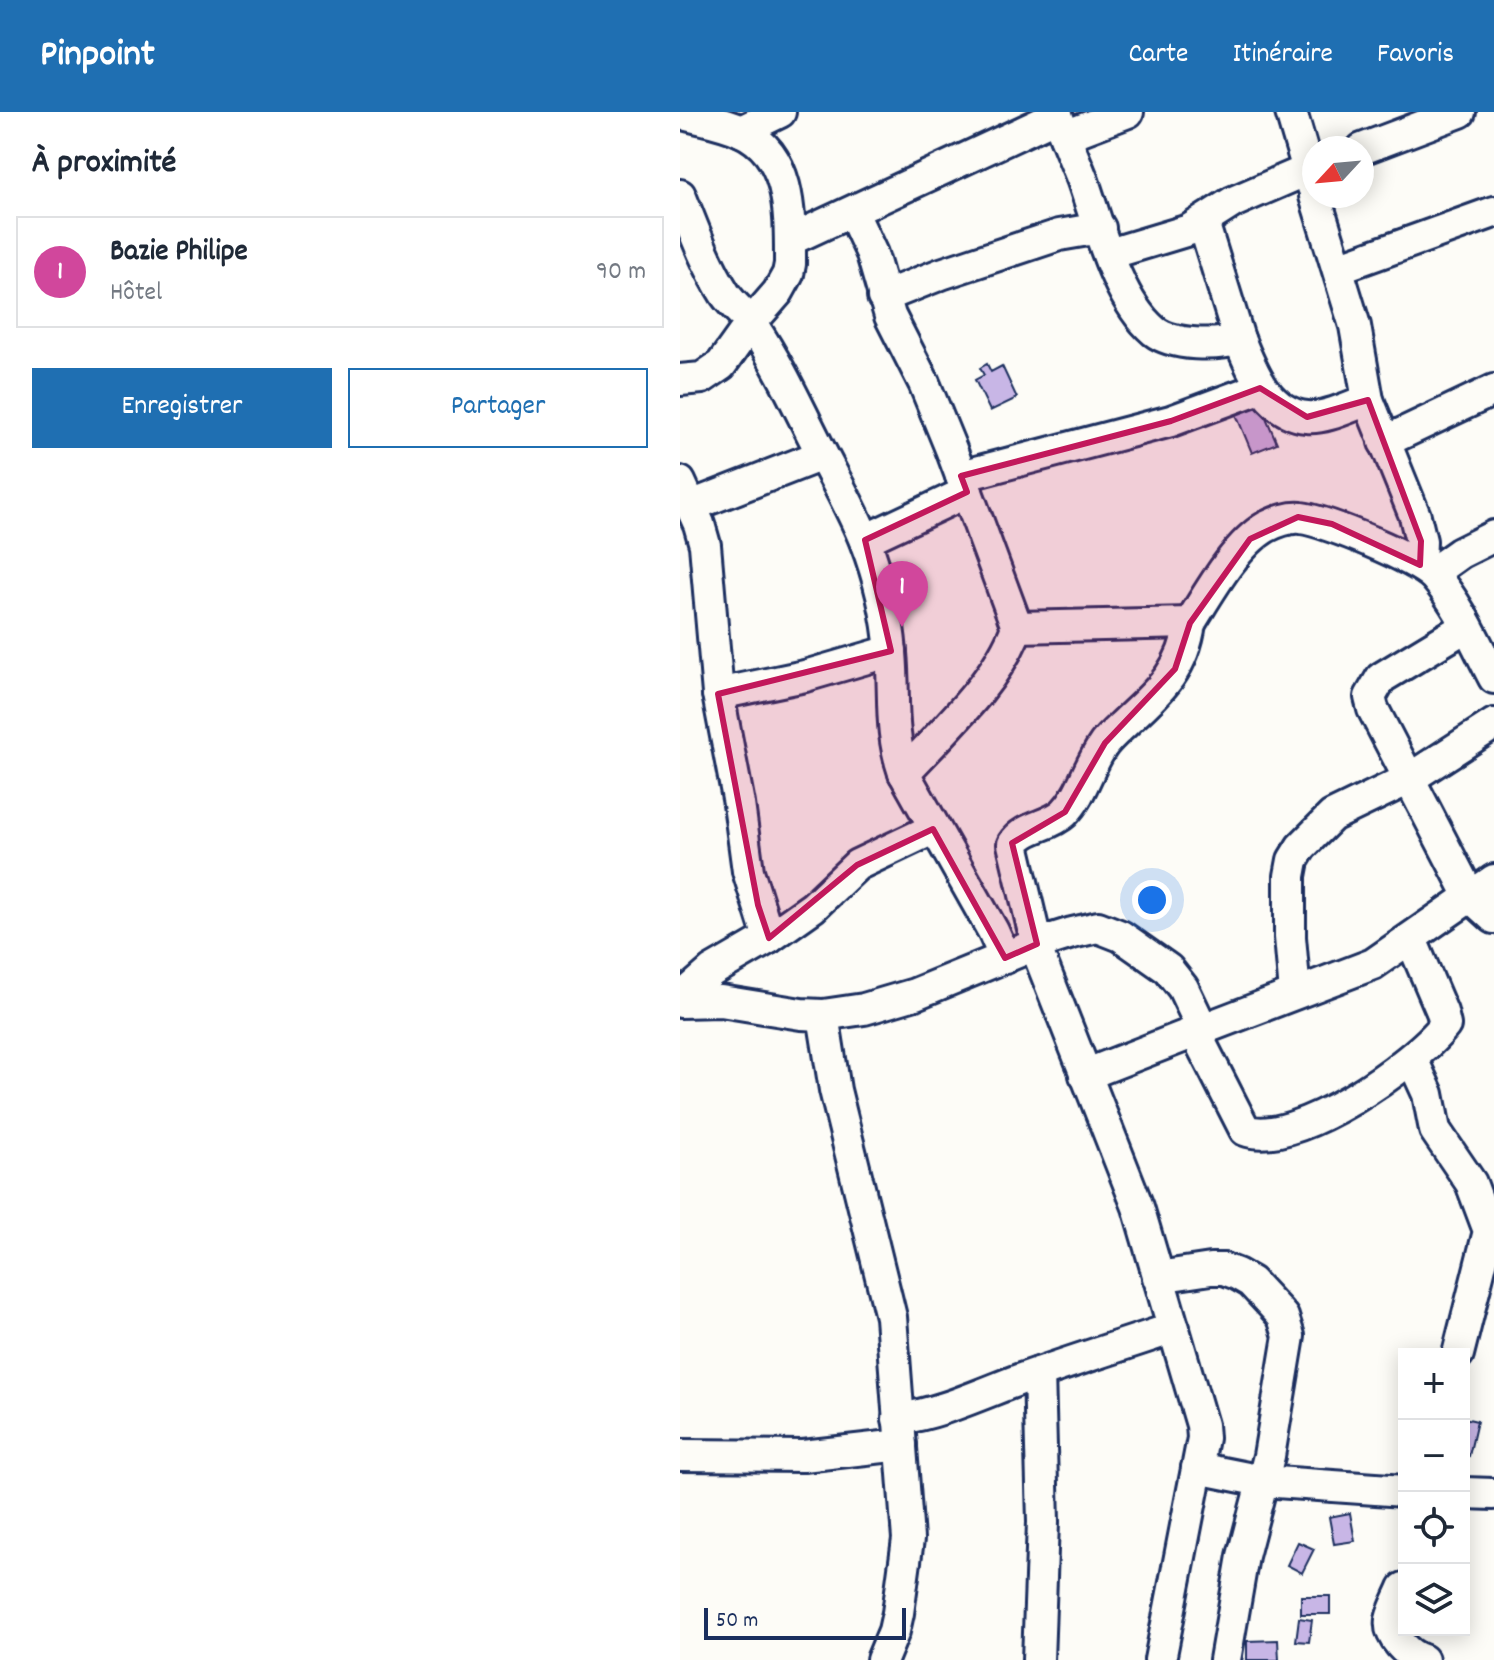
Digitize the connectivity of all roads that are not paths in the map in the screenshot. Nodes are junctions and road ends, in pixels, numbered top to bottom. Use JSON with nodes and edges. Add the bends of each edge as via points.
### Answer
{"nodes":[{"id":1,"x":780,"y":112,"type":"edge"},
{"id":2,"x":1128,"y":112,"type":"edge"},
{"id":3,"x":1291,"y":112,"type":"edge"},
{"id":4,"x":1460,"y":112,"type":"edge"},
{"id":5,"x":680,"y":113,"type":"edge"},
{"id":6,"x":1059,"y":122,"type":"edge"},
{"id":7,"x":741,"y":131,"type":"junction"},
{"id":8,"x":1374,"y":144,"type":"edge"},
{"id":9,"x":1302,"y":146,"type":"edge"},
{"id":10,"x":1302,"y":184,"type":"edge"},
{"id":11,"x":680,"y":195,"type":"edge"},
{"id":12,"x":1321,"y":208,"type":"edge"},
{"id":13,"x":1494,"y":212,"type":"edge"},
{"id":14,"x":853,"y":213,"type":"junction"},
{"id":15,"x":1203,"y":222,"type":"junction"},
{"id":16,"x":790,"y":240,"type":"junction"},
{"id":17,"x":1104,"y":241,"type":"junction"},
{"id":18,"x":1338,"y":268,"type":"junction"},
{"id":19,"x":883,"y":297,"type":"junction"},
{"id":20,"x":751,"y":323,"type":"junction"},
{"id":21,"x":1239,"y":339,"type":"junction"},
{"id":22,"x":680,"y":380,"type":"edge"},
{"id":23,"x":1260,"y":388,"type":"junction"},
{"id":24,"x":1494,"y":390,"type":"edge"},
{"id":25,"x":1368,"y":400,"type":"junction"},
{"id":26,"x":1384,"y":442,"type":"junction"},
{"id":27,"x":822,"y":455,"type":"junction"},
{"id":28,"x":964,"y":484,"type":"junction"},
{"id":29,"x":686,"y":494,"type":"edge"},
{"id":30,"x":1494,"y":536,"type":"edge"},
{"id":31,"x":865,"y":540,"type":"junction"},
{"id":32,"x":1426,"y":569,"type":"junction"},
{"id":33,"x":1190,"y":623,"type":"junction"},
{"id":34,"x":1467,"y":626,"type":"junction"},
{"id":35,"x":1017,"y":627,"type":"junction"},
{"id":36,"x":891,"y":651,"type":"junction"},
{"id":37,"x":1494,"y":678,"type":"edge"},
{"id":38,"x":718,"y":694,"type":"junction"},
{"id":39,"x":1494,"y":724,"type":"edge"},
{"id":40,"x":904,"y":773,"type":"junction"},
{"id":41,"x":1409,"y":779,"type":"junction"},
{"id":42,"x":933,"y":829,"type":"junction"},
{"id":43,"x":1482,"y":888,"type":"edge"},
{"id":44,"x":1494,"y":918,"type":"edge"},
{"id":45,"x":769,"y":938,"type":"junction"},
{"id":46,"x":1411,"y":939,"type":"junction"},
{"id":47,"x":1037,"y":944,"type":"junction"},
{"id":48,"x":1005,"y":958,"type":"junction"},
{"id":49,"x":1295,"y":993,"type":"junction"},
{"id":50,"x":680,"y":1001,"type":"edge"},
{"id":51,"x":823,"y":1015,"type":"junction"},
{"id":52,"x":1199,"y":1031,"type":"junction"},
{"id":53,"x":1412,"y":1059,"type":"junction"},
{"id":54,"x":1085,"y":1075,"type":"junction"},
{"id":55,"x":1488,"y":1259,"type":"edge"},
{"id":56,"x":1158,"y":1277,"type":"junction"},
{"id":57,"x":1174,"y":1328,"type":"junction"},
{"id":58,"x":1460,"y":1348,"type":"edge"},
{"id":59,"x":1039,"y":1373,"type":"junction"},
{"id":60,"x":899,"y":1432,"type":"junction"},
{"id":61,"x":680,"y":1455,"type":"edge"},
{"id":62,"x":1197,"y":1468,"type":"junction"},
{"id":63,"x":1262,"y":1481,"type":"junction"},
{"id":64,"x":1398,"y":1491,"type":"edge"},
{"id":65,"x":1470,"y":1493,"type":"edge"},
{"id":66,"x":1494,"y":1494,"type":"edge"},
{"id":67,"x":1398,"y":1603,"type":"edge"},
{"id":68,"x":882,"y":1660,"type":"edge"},
{"id":69,"x":1038,"y":1660,"type":"edge"},
{"id":70,"x":1160,"y":1660,"type":"edge"},
{"id":71,"x":1225,"y":1660,"type":"edge"},
{"id":72,"x":1423,"y":1660,"type":"edge"}],
"edges":[{"from":1,"to":7,"type":"street"},
{"from":2,"to":6,"type":"street"},
{"from":3,"to":9,"type":"street"},
{"from":4,"to":8,"type":"street"},
{"from":5,"to":7,"type":"street"},
{"from":6,"to":14,"type":"street"},
{"from":6,"to":17,"type":"street"},
{"from":7,"to":16,"type":"street","via":[[765,147],[776,164],[786,190]]},
{"from":10,"to":15,"type":"street","via":[[1233,202]]},
{"from":11,"to":20,"type":"street","via":[[724,292]]},
{"from":12,"to":18,"type":"street"},
{"from":13,"to":18,"type":"street"},
{"from":14,"to":16,"type":"street"},
{"from":14,"to":19,"type":"street","via":[[872,254]]},
{"from":15,"to":17,"type":"street","via":[[1189,230]]},
{"from":15,"to":21,"type":"street"},
{"from":16,"to":20,"type":"street","via":[[785,283]]},
{"from":17,"to":19,"type":"street","via":[[1059,235]]},
{"from":17,"to":21,"type":"street","via":[[1131,304],[1156,333],[1215,345]]},
{"from":18,"to":25,"type":"street"},
{"from":19,"to":28,"type":"street"},
{"from":20,"to":22,"type":"street","via":[[718,368],[702,378]]},
{"from":20,"to":27,"type":"street"},
{"from":21,"to":23,"type":"street"},
{"from":23,"to":25,"type":"street","via":[[1307,417]]},
{"from":23,"to":28,"type":"street"},
{"from":24,"to":26,"type":"street"},
{"from":25,"to":26,"type":"street"},
{"from":26,"to":32,"type":"street","via":[[1415,516]]},
{"from":27,"to":29,"type":"street"},
{"from":27,"to":31,"type":"street"},
{"from":28,"to":31,"type":"street"},
{"from":28,"to":35,"type":"street"},
{"from":29,"to":38,"type":"street","via":[[709,565]]},
{"from":30,"to":32,"type":"street"},
{"from":31,"to":36,"type":"street","via":[[885,606]]},
{"from":32,"to":33,"type":"street","via":[[1332,524],[1288,519],[1263,529],[1241,549]]},
{"from":32,"to":34,"type":"street"},
{"from":33,"to":35,"type":"street"},
{"from":33,"to":47,"type":"street","via":[[1175,669],[1105,743],[1065,812],[1022,833],[1013,844]]},
{"from":34,"to":37,"type":"street"},
{"from":34,"to":41,"type":"street","via":[[1381,678],[1370,697]]},
{"from":35,"to":40,"type":"street","via":[[999,663]]},
{"from":36,"to":38,"type":"street"},
{"from":36,"to":40,"type":"street","via":[[892,724]]},
{"from":38,"to":45,"type":"street","via":[[748,871]]},
{"from":39,"to":41,"type":"street"},
{"from":40,"to":42,"type":"street"},
{"from":41,"to":43,"type":"street"},
{"from":41,"to":49,"type":"street","via":[[1326,820],[1296,854],[1290,876]]},
{"from":42,"to":45,"type":"street","via":[[857,865],[813,907]]},
{"from":42,"to":48,"type":"street"},
{"from":43,"to":44,"type":"street"},
{"from":43,"to":46,"type":"street"},
{"from":45,"to":50,"type":"street","via":[[712,971]]},
{"from":46,"to":49,"type":"street","via":[[1373,964]]},
{"from":46,"to":53,"type":"street","via":[[1445,1025]]},
{"from":47,"to":48,"type":"street"},
{"from":47,"to":52,"type":"street","via":[[1089,928],[1121,936],[1175,977]]},
{"from":47,"to":54,"type":"street"},
{"from":48,"to":51,"type":"street","via":[[915,994]]},
{"from":49,"to":52,"type":"street"},
{"from":50,"to":51,"type":"street"},
{"from":51,"to":60,"type":"street","via":[[835,1090],[891,1317]]},
{"from":52,"to":53,"type":"street","via":[[1243,1129],[1254,1134],[1316,1119]]},
{"from":52,"to":54,"type":"street"},
{"from":53,"to":55,"type":"street","via":[[1428,1094],[1435,1130],[1484,1212]]},
{"from":54,"to":56,"type":"street","via":[[1138,1207]]},
{"from":55,"to":58,"type":"street"},
{"from":56,"to":57,"type":"street"},
{"from":56,"to":63,"type":"street","via":[[1224,1269],[1251,1282],[1283,1317],[1289,1339]]},
{"from":57,"to":59,"type":"street"},
{"from":57,"to":62,"type":"street","via":[[1204,1432]]},
{"from":59,"to":60,"type":"street","via":[[924,1415]]},
{"from":59,"to":69,"type":"street","via":[[1043,1522]]},
{"from":60,"to":61,"type":"street","via":[[803,1456]]},
{"from":60,"to":68,"type":"street","via":[[908,1539],[894,1631]]},
{"from":62,"to":63,"type":"street"},
{"from":62,"to":70,"type":"street"},
{"from":63,"to":64,"type":"street"},
{"from":63,"to":71,"type":"street"},
{"from":65,"to":66,"type":"street"},
{"from":67,"to":72,"type":"street","via":[[1391,1628],[1403,1648]]}]}
